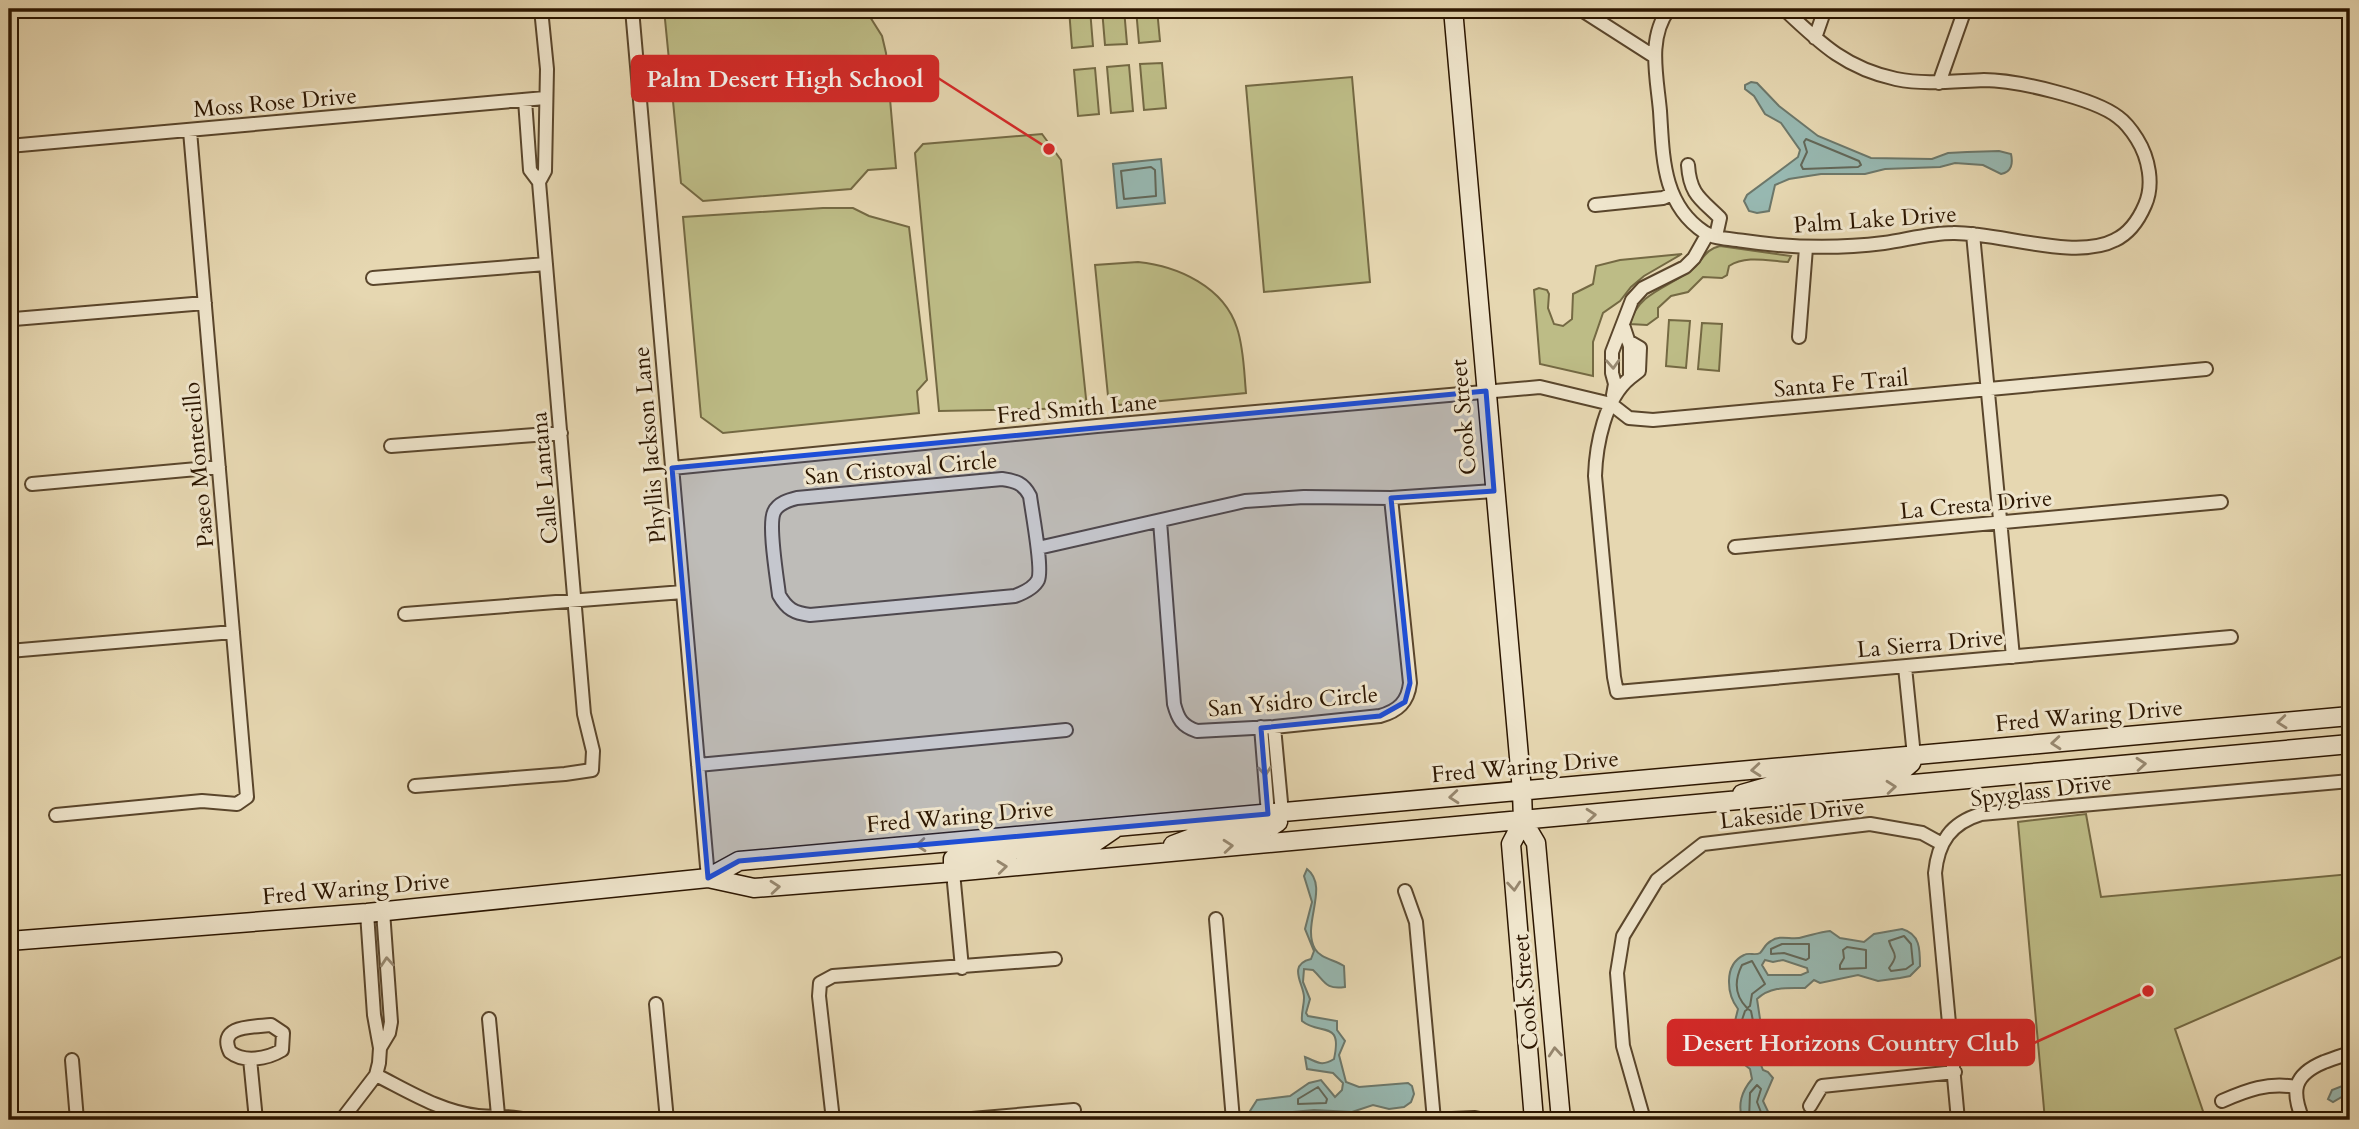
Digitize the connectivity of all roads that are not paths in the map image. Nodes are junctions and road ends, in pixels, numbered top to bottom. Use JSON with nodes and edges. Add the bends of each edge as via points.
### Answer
{"nodes":[{"id":1,"x":541,"y":9,"type":"edge"},
{"id":2,"x":632,"y":9,"type":"edge"},
{"id":3,"x":1453,"y":9,"type":"edge"},
{"id":4,"x":1580,"y":9,"type":"edge"},
{"id":5,"x":1669,"y":9,"type":"edge"},
{"id":6,"x":1784,"y":9,"type":"edge"},
{"id":7,"x":1825,"y":9,"type":"edge"},
{"id":8,"x":1964,"y":12,"type":"dead end"},
{"id":9,"x":1815,"y":38,"type":"junction"},
{"id":10,"x":1655,"y":57,"type":"junction"},
{"id":11,"x":1940,"y":83,"type":"junction"},
{"id":12,"x":545,"y":98,"type":"junction"},
{"id":13,"x":525,"y":100,"type":"junction"},
{"id":14,"x":190,"y":131,"type":"junction"},
{"id":15,"x":9,"y":146,"type":"edge"},
{"id":16,"x":1688,"y":165,"type":"dead end"},
{"id":17,"x":539,"y":182,"type":"junction"},
{"id":18,"x":1672,"y":194,"type":"junction"},
{"id":19,"x":1595,"y":205,"type":"dead end"},
{"id":20,"x":1973,"y":234,"type":"junction"},
{"id":21,"x":1712,"y":235,"type":"junction"},
{"id":22,"x":1806,"y":248,"type":"junction"},
{"id":23,"x":546,"y":264,"type":"junction"},
{"id":24,"x":373,"y":278,"type":"dead end"},
{"id":25,"x":205,"y":303,"type":"junction"},
{"id":26,"x":14,"y":319,"type":"dead end"},
{"id":27,"x":1623,"y":325,"type":"junction"},
{"id":28,"x":1799,"y":337,"type":"dead end"},
{"id":29,"x":2206,"y":369,"type":"dead end"},
{"id":30,"x":1988,"y":390,"type":"junction"},
{"id":31,"x":1486,"y":391,"type":"junction"},
{"id":32,"x":1611,"y":404,"type":"junction"},
{"id":33,"x":561,"y":433,"type":"junction"},
{"id":34,"x":391,"y":446,"type":"dead end"},
{"id":35,"x":219,"y":467,"type":"junction"},
{"id":36,"x":672,"y":468,"type":"junction"},
{"id":37,"x":32,"y":484,"type":"dead end"},
{"id":38,"x":1494,"y":491,"type":"junction"},
{"id":39,"x":1391,"y":498,"type":"junction"},
{"id":40,"x":2221,"y":502,"type":"dead end"},
{"id":41,"x":1160,"y":521,"type":"junction"},
{"id":42,"x":2001,"y":523,"type":"junction"},
{"id":43,"x":1735,"y":547,"type":"dead end"},
{"id":44,"x":1038,"y":548,"type":"junction"},
{"id":45,"x":683,"y":592,"type":"junction"},
{"id":46,"x":575,"y":600,"type":"junction"},
{"id":47,"x":405,"y":614,"type":"dead end"},
{"id":48,"x":233,"y":632,"type":"junction"},
{"id":49,"x":2231,"y":637,"type":"dead end"},
{"id":50,"x":9,"y":651,"type":"edge"},
{"id":51,"x":2012,"y":657,"type":"junction"},
{"id":52,"x":1905,"y":667,"type":"junction"},
{"id":53,"x":2350,"y":716,"type":"edge"},
{"id":54,"x":1268,"y":727,"type":"junction"},
{"id":55,"x":1066,"y":730,"type":"dead end"},
{"id":56,"x":2350,"y":744,"type":"edge"},
{"id":57,"x":1914,"y":755,"type":"junction"},
{"id":58,"x":698,"y":765,"type":"junction"},
{"id":59,"x":2350,"y":781,"type":"edge"},
{"id":60,"x":415,"y":786,"type":"dead end"},
{"id":61,"x":1522,"y":791,"type":"junction"},
{"id":62,"x":1709,"y":804,"type":"junction"},
{"id":63,"x":1275,"y":814,"type":"junction"},
{"id":64,"x":56,"y":815,"type":"dead end"},
{"id":65,"x":1523,"y":821,"type":"junction"},
{"id":66,"x":1117,"y":827,"type":"junction"},
{"id":67,"x":1942,"y":844,"type":"junction"},
{"id":68,"x":1154,"y":852,"type":"junction"},
{"id":69,"x":953,"y":872,"type":"junction"},
{"id":70,"x":708,"y":878,"type":"junction"},
{"id":71,"x":1405,"y":891,"type":"dead end"},
{"id":72,"x":375,"y":912,"type":"junction"},
{"id":73,"x":1216,"y":919,"type":"dead end"},
{"id":74,"x":9,"y":941,"type":"edge"},
{"id":75,"x":1055,"y":959,"type":"dead end"},
{"id":76,"x":962,"y":968,"type":"junction"},
{"id":77,"x":390,"y":1000,"type":"junction"},
{"id":78,"x":373,"y":1002,"type":"junction"},
{"id":79,"x":656,"y":1004,"type":"dead end"},
{"id":80,"x":489,"y":1019,"type":"dead end"},
{"id":81,"x":380,"y":1048,"type":"junction"},
{"id":82,"x":2350,"y":1054,"type":"edge"},
{"id":83,"x":72,"y":1059,"type":"dead end"},
{"id":84,"x":250,"y":1059,"type":"dead end"},
{"id":85,"x":1955,"y":1072,"type":"junction"},
{"id":86,"x":376,"y":1075,"type":"junction"},
{"id":87,"x":2296,"y":1087,"type":"junction"},
{"id":88,"x":2221,"y":1101,"type":"dead end"},
{"id":89,"x":1810,"y":1106,"type":"dead end"},
{"id":90,"x":1074,"y":1110,"type":"dead end"},
{"id":91,"x":498,"y":1115,"type":"junction"},
{"id":92,"x":479,"y":1118,"type":"edge"},
{"id":93,"x":77,"y":1120,"type":"edge"},
{"id":94,"x":256,"y":1120,"type":"edge"},
{"id":95,"x":338,"y":1120,"type":"edge"},
{"id":96,"x":527,"y":1120,"type":"edge"},
{"id":97,"x":667,"y":1120,"type":"edge"},
{"id":98,"x":833,"y":1120,"type":"edge"},
{"id":99,"x":960,"y":1120,"type":"edge"},
{"id":100,"x":1233,"y":1120,"type":"edge"},
{"id":101,"x":1431,"y":1120,"type":"edge"},
{"id":102,"x":1485,"y":1120,"type":"edge"},
{"id":103,"x":1534,"y":1120,"type":"edge"},
{"id":104,"x":1560,"y":1120,"type":"edge"},
{"id":105,"x":1644,"y":1120,"type":"edge"},
{"id":106,"x":1958,"y":1120,"type":"edge"},
{"id":107,"x":2303,"y":1120,"type":"edge"}],
"edges":[{"from":1,"to":12,"type":"street","name":"Calle Lantana"},
{"from":2,"to":36,"type":"street","name":"Phyllis Jackson Lane"},
{"from":3,"to":31,"type":"main road","name":"Cook Street"},
{"from":4,"to":10,"type":"street"},
{"from":5,"to":10,"type":"street","via":[[1657,32]]},
{"from":6,"to":9,"type":"street","name":"Palm Lake Drive"},
{"from":7,"to":9,"type":"street"},
{"from":8,"to":11,"type":"street"},
{"from":9,"to":11,"type":"street","name":"Palm Lake Drive","via":[[1828,51],[1863,69],[1897,80]]},
{"from":10,"to":18,"type":"street","via":[[1666,178]]},
{"from":11,"to":20,"type":"street","name":"Palm Lake Drive","via":[[2006,81],[2102,107],[2119,117],[2146,154],[2149,198],[2139,218],[2112,242],[2063,246]]},
{"from":12,"to":13,"type":"street","name":"Moss Rose Drive"},
{"from":12,"to":17,"type":"street","name":"Calle Lantana","via":[[545,171]]},
{"from":13,"to":14,"type":"street","name":"Moss Rose Drive"},
{"from":13,"to":17,"type":"street","name":"Calle Lantana","via":[[530,170]]},
{"from":14,"to":15,"type":"street","name":"Moss Rose Drive"},
{"from":14,"to":25,"type":"street","name":"Paseo Montecillo"},
{"from":16,"to":21,"type":"street","via":[[1695,194],[1720,218]]},
{"from":17,"to":23,"type":"street","name":"Calle Lantana"},
{"from":18,"to":19,"type":"street"},
{"from":18,"to":21,"type":"street","via":[[1690,221]]},
{"from":20,"to":22,"type":"street","name":"Palm Lake Drive"},
{"from":20,"to":30,"type":"street"},
{"from":21,"to":22,"type":"street","name":"Palm Lake Drive"},
{"from":21,"to":27,"type":"street","via":[[1685,267],[1643,288],[1626,311]]},
{"from":22,"to":28,"type":"street"},
{"from":23,"to":24,"type":"street"},
{"from":23,"to":33,"type":"street","name":"Calle Lantana"},
{"from":25,"to":26,"type":"street"},
{"from":25,"to":35,"type":"street","name":"Paseo Montecillo"},
{"from":27,"to":32,"type":"street","one_way":true,"via":[[1612,352],[1615,384]]},
{"from":27,"to":32,"type":"street","via":[[1630,346],[1630,378]]},
{"from":29,"to":30,"type":"street","name":"Santa Fe Trail"},
{"from":30,"to":32,"type":"street","name":"Santa Fe Trail","via":[[1653,420],[1629,418]]},
{"from":30,"to":42,"type":"street"},
{"from":31,"to":32,"type":"street","name":"Santa Fe Trail","via":[[1540,387]]},
{"from":31,"to":36,"type":"street","name":"Fred Smith Lane"},
{"from":31,"to":38,"type":"main road","name":"Cook Street"},
{"from":32,"to":52,"type":"street","name":"La Sierra Drive","via":[[1596,453],[1595,476],[1617,692]]},
{"from":33,"to":34,"type":"street"},
{"from":33,"to":46,"type":"street","name":"Calle Lantana"},
{"from":35,"to":37,"type":"street"},
{"from":35,"to":48,"type":"street","name":"Paseo Montecillo"},
{"from":36,"to":45,"type":"street","name":"Phyllis Jackson Lane"},
{"from":38,"to":39,"type":"street"},
{"from":38,"to":61,"type":"main road","name":"Cook Street"},
{"from":39,"to":41,"type":"street","via":[[1245,501]]},
{"from":39,"to":54,"type":"street","name":"San Ysidro Circle","via":[[1410,683],[1405,702],[1380,716]]},
{"from":40,"to":42,"type":"street","name":"La Cresta Drive"},
{"from":41,"to":44,"type":"street"},
{"from":41,"to":54,"type":"street","name":"San Ysidro Circle","via":[[1177,716],[1197,731]]},
{"from":42,"to":43,"type":"street","name":"La Cresta Drive"},
{"from":42,"to":51,"type":"street"},
{"from":44,"to":44,"type":"street","name":"San Cristoval Circle","via":[[1030,496],[1016,481],[1002,479],[797,498],[775,510],[772,524],[779,596],[796,613],[810,615],[1015,596],[1038,580]]},
{"from":45,"to":46,"type":"street"},
{"from":45,"to":58,"type":"street","name":"Phyllis Jackson Lane"},
{"from":46,"to":47,"type":"street"},
{"from":46,"to":60,"type":"street","name":"Calle Lantana","via":[[592,770]]},
{"from":48,"to":50,"type":"street"},
{"from":48,"to":64,"type":"street","name":"Paseo Montecillo","via":[[247,797],[237,804],[202,801]]},
{"from":49,"to":51,"type":"street","name":"La Sierra Drive"},
{"from":51,"to":52,"type":"street","name":"La Sierra Drive"},
{"from":52,"to":57,"type":"street"},
{"from":53,"to":57,"type":"main road","name":"Fred Waring Drive","one_way":true},
{"from":54,"to":63,"type":"street"},
{"from":55,"to":58,"type":"street"},
{"from":62,"to":56,"type":"main road","name":"Fred Waring Drive","one_way":true},
{"from":57,"to":61,"type":"main road","name":"Fred Waring Drive","one_way":true},
{"from":57,"to":62,"type":"main road","via":[[1903,769],[1790,780]]},
{"from":58,"to":70,"type":"street","name":"Phyllis Jackson Lane"},
{"from":59,"to":67,"type":"street","name":"Spyglass Drive","via":[[1982,814],[1962,821]]},
{"from":61,"to":63,"type":"main road","name":"Fred Waring Drive","one_way":true},
{"from":61,"to":65,"type":"main road","name":"Cook Street"},
{"from":65,"to":62,"type":"main road","name":"Fred Waring Drive","one_way":true},
{"from":63,"to":66,"type":"main road","name":"Fred Waring Drive"},
{"from":63,"to":68,"type":"main road","via":[[1281,819],[1272,826],[1197,836]]},
{"from":68,"to":65,"type":"main road","name":"Fred Waring Drive","one_way":true},
{"from":65,"to":103,"type":"main road","name":"Cook Street","one_way":true,"via":[[1511,844]]},
{"from":104,"to":65,"type":"main road","name":"Cook Street","one_way":true,"via":[[1536,843]]},
{"from":66,"to":69,"type":"main road","via":[[1095,842],[958,855],[953,859]]},
{"from":66,"to":70,"type":"main road","name":"Fred Waring Drive","one_way":true,"via":[[739,861]]},
{"from":67,"to":85,"type":"street","via":[[1935,873]]},
{"from":67,"to":105,"type":"street","name":"Lakeside Drive","via":[[1922,833],[1870,824],[1703,844],[1657,880],[1623,936],[1616,973],[1623,1046]]},
{"from":69,"to":68,"type":"main road","name":"Fred Waring Drive","one_way":true},
{"from":70,"to":69,"type":"main road","name":"Fred Waring Drive","one_way":true,"via":[[754,888]]},
{"from":69,"to":76,"type":"street"},
{"from":70,"to":72,"type":"main road","name":"Fred Waring Drive"},
{"from":71,"to":101,"type":"street","via":[[1416,922]]},
{"from":72,"to":74,"type":"main road","name":"Fred Waring Drive"},
{"from":77,"to":72,"type":"street","one_way":true},
{"from":72,"to":78,"type":"street"},
{"from":73,"to":100,"type":"street"},
{"from":75,"to":76,"type":"street"},
{"from":76,"to":98,"type":"street","via":[[833,976],[820,983]]},
{"from":77,"to":78,"type":"street"},
{"from":77,"to":81,"type":"street","via":[[389,1033]]},
{"from":78,"to":81,"type":"street"},
{"from":79,"to":97,"type":"street"},
{"from":80,"to":91,"type":"street"},
{"from":81,"to":86,"type":"street"},
{"from":82,"to":87,"type":"street","via":[[2312,1067]]},
{"from":83,"to":93,"type":"street"},
{"from":84,"to":94,"type":"street"},
{"from":85,"to":89,"type":"street","via":[[1822,1086]]},
{"from":85,"to":106,"type":"street"},
{"from":86,"to":92,"type":"street","via":[[437,1106]]},
{"from":86,"to":95,"type":"street"},
{"from":87,"to":88,"type":"street","via":[[2262,1086]]},
{"from":87,"to":107,"type":"street"},
{"from":90,"to":99,"type":"street"},
{"from":91,"to":92,"type":"street"},
{"from":91,"to":96,"type":"street"},
{"from":101,"to":102,"type":"street"}]}
